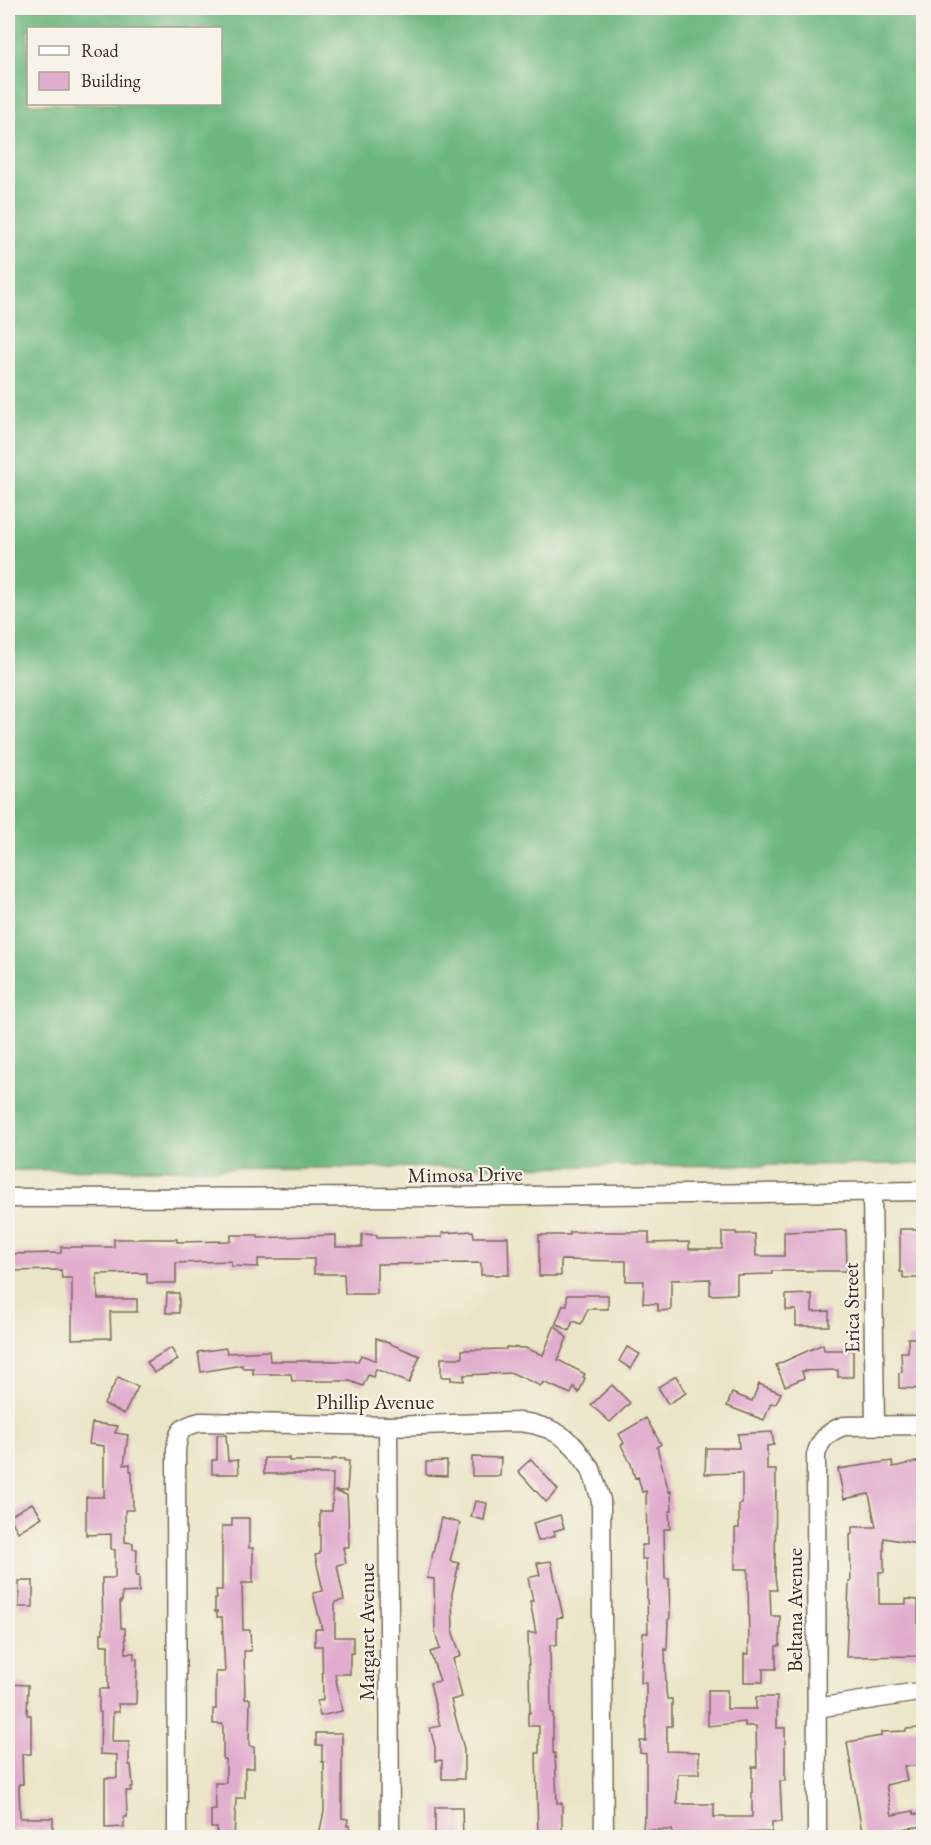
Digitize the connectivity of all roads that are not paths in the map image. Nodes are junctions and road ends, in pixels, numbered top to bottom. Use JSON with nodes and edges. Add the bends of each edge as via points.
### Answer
{"nodes":[{"id":1,"x":872,"y":1191,"type":"junction"},
{"id":2,"x":924,"y":1191,"type":"edge"},
{"id":3,"x":8,"y":1198,"type":"edge"},
{"id":4,"x":875,"y":1425,"type":"junction"},
{"id":5,"x":924,"y":1425,"type":"edge"},
{"id":6,"x":388,"y":1426,"type":"junction"},
{"id":7,"x":924,"y":1691,"type":"edge"},
{"id":8,"x":817,"y":1708,"type":"junction"},
{"id":9,"x":177,"y":1838,"type":"edge"},
{"id":10,"x":390,"y":1838,"type":"edge"},
{"id":11,"x":604,"y":1838,"type":"edge"},
{"id":12,"x":817,"y":1838,"type":"edge"}],
"edges":[{"from":1,"to":2,"type":"street","name":"Mimosa Drive"},
{"from":1,"to":3,"type":"street","name":"Mimosa Drive"},
{"from":1,"to":4,"type":"street","name":"Erica Street"},
{"from":4,"to":5,"type":"street","name":"Beltana Avenue"},
{"from":4,"to":8,"type":"street","name":"Beltana Avenue","via":[[837,1428],[823,1439],[816,1455]]},
{"from":6,"to":9,"type":"street","name":"Phillip Avenue","via":[[200,1422],[180,1431],[176,1451]]},
{"from":6,"to":10,"type":"street","name":"Margaret Avenue"},
{"from":6,"to":11,"type":"street","name":"Phillip Avenue","via":[[533,1424],[562,1436],[591,1469],[601,1500]]},
{"from":7,"to":8,"type":"street"},
{"from":8,"to":12,"type":"street","name":"Beltana Avenue"}]}
